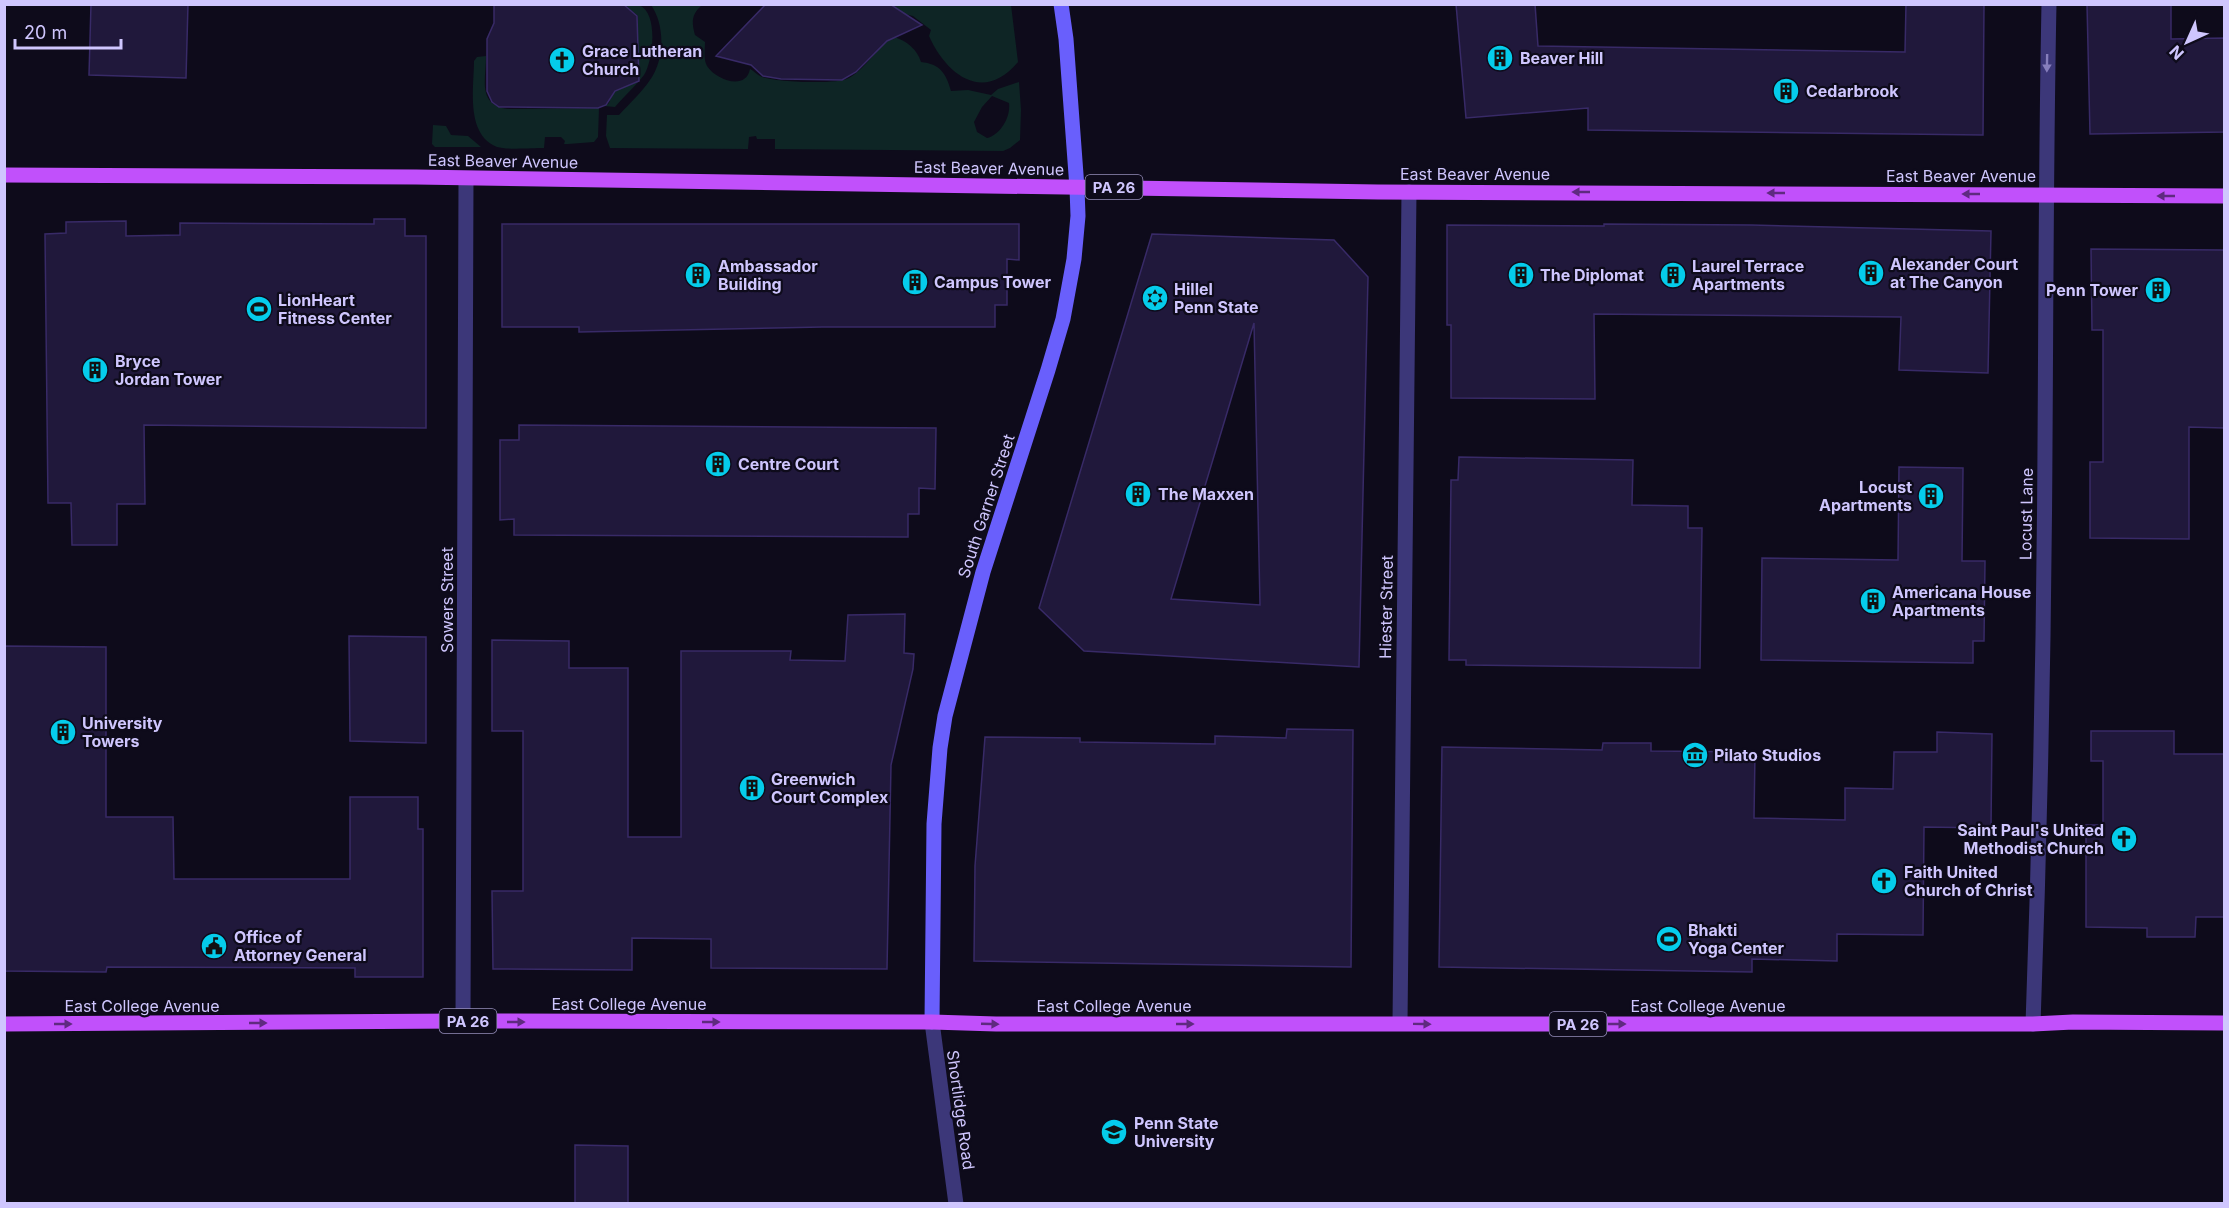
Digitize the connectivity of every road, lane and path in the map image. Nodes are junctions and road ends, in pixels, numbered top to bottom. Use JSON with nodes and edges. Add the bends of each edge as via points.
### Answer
{"nodes":[{"id":1,"x":1061,"y":4,"type":"edge"},
{"id":2,"x":2049,"y":4,"type":"edge"},
{"id":3,"x":4,"y":175,"type":"edge"},
{"id":4,"x":466,"y":179,"type":"junction"},
{"id":5,"x":1077,"y":188,"type":"junction"},
{"id":6,"x":1409,"y":192,"type":"junction"},
{"id":7,"x":2046,"y":195,"type":"junction"},
{"id":8,"x":2224,"y":196,"type":"edge"},
{"id":9,"x":463,"y":1021,"type":"junction"},
{"id":10,"x":932,"y":1022,"type":"junction"},
{"id":11,"x":1400,"y":1023,"type":"junction"},
{"id":12,"x":2034,"y":1023,"type":"junction"},
{"id":13,"x":2224,"y":1023,"type":"edge"},
{"id":14,"x":4,"y":1024,"type":"edge"},
{"id":15,"x":956,"y":1203,"type":"edge"}],
"edges":[{"from":1,"to":5,"type":"street","name":"South Garner Street"},
{"from":2,"to":7,"type":"street","name":"Locust Lane","one_way":true},
{"from":3,"to":4,"type":"main road","name":"East Beaver Avenue","number":"PA 26"},
{"from":4,"to":5,"type":"main road","name":"East Beaver Avenue","number":"PA 26"},
{"from":4,"to":9,"type":"street","name":"Sowers Street"},
{"from":5,"to":6,"type":"main road","name":"East Beaver Avenue","number":"PA 26"},
{"from":5,"to":10,"type":"street","name":"South Garner Street","via":[[1074,259],[1063,319],[983,572],[945,716],[934,824]]},
{"from":7,"to":6,"type":"main road","name":"East Beaver Avenue","number":"PA 26","one_way":true},
{"from":6,"to":11,"type":"street","name":"Hiester Street"},
{"from":8,"to":7,"type":"main road","name":"East Beaver Avenue","number":"PA 26","one_way":true},
{"from":7,"to":12,"type":"street","name":"Locust Lane"},
{"from":9,"to":10,"type":"main road","name":"East College Avenue","number":"PA 26","one_way":true},
{"from":14,"to":9,"type":"main road","name":"East College Avenue","number":"PA 26","one_way":true},
{"from":10,"to":11,"type":"main road","name":"East College Avenue","number":"PA 26","one_way":true},
{"from":10,"to":15,"type":"street","name":"Shortlidge Road"},
{"from":11,"to":12,"type":"main road","name":"East College Avenue","number":"PA 26","one_way":true},
{"from":12,"to":13,"type":"main road","name":"East College Avenue","number":"PA 26"}]}
